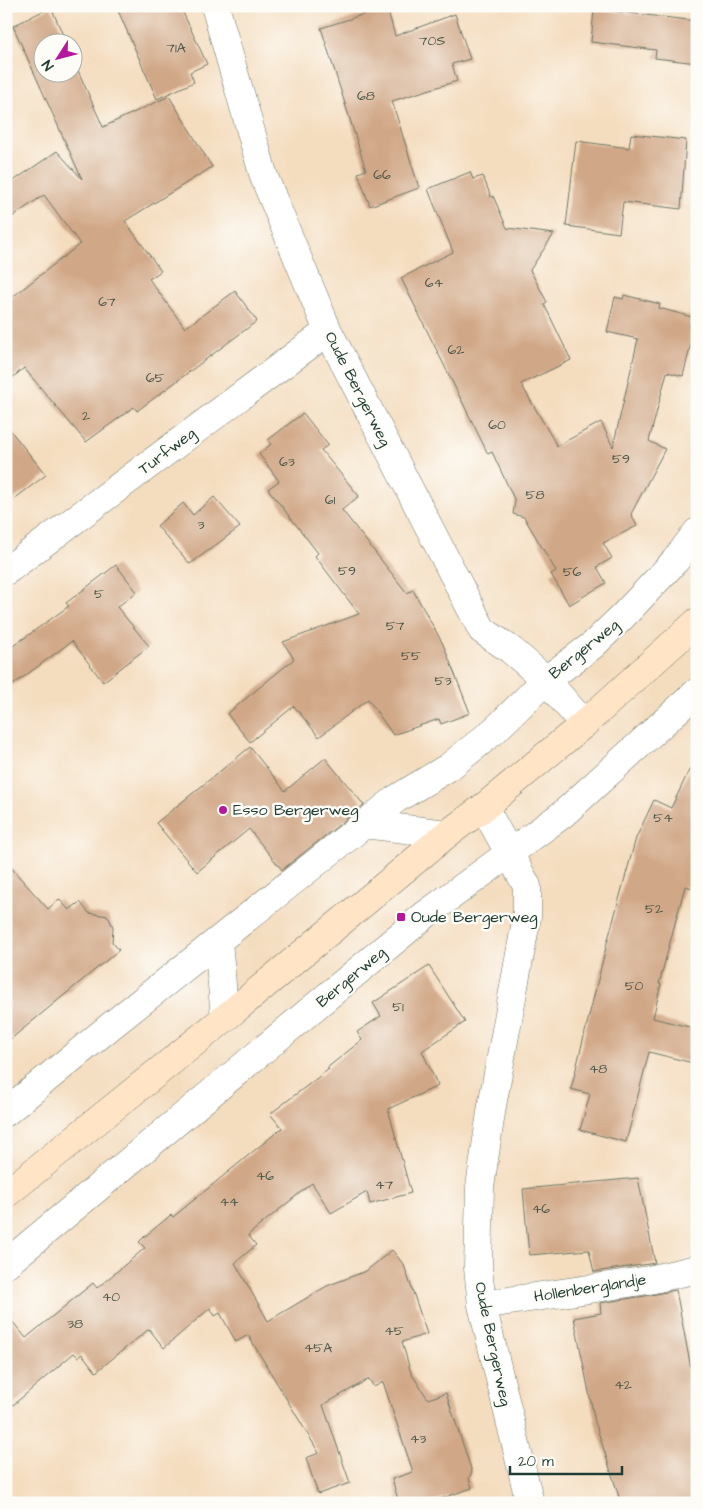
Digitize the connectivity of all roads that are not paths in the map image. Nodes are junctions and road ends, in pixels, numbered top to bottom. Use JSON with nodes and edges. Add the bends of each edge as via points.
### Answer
{"nodes":[{"id":1,"x":215,"y":6,"type":"edge"},
{"id":2,"x":328,"y":331,"type":"junction"},
{"id":3,"x":697,"y":532,"type":"edge"},
{"id":4,"x":6,"y":571,"type":"edge"},
{"id":5,"x":697,"y":622,"type":"edge"},
{"id":6,"x":546,"y":680,"type":"junction"},
{"id":7,"x":697,"y":692,"type":"edge"},
{"id":8,"x":584,"y":724,"type":"junction"},
{"id":9,"x":484,"y":807,"type":"junction"},
{"id":10,"x":364,"y":824,"type":"junction"},
{"id":11,"x":447,"y":834,"type":"junction"},
{"id":12,"x":511,"y":854,"type":"junction"},
{"id":13,"x":218,"y":941,"type":"junction"},
{"id":14,"x":226,"y":1018,"type":"junction"},
{"id":15,"x":6,"y":1112,"type":"edge"},
{"id":16,"x":6,"y":1194,"type":"edge"},
{"id":17,"x":6,"y":1264,"type":"edge"},
{"id":18,"x":697,"y":1269,"type":"edge"},
{"id":19,"x":482,"y":1305,"type":"junction"},
{"id":20,"x":530,"y":1503,"type":"edge"}],
"edges":[{"from":1,"to":2,"type":"street","name":"Oude Bergerweg","via":[[264,177]]},
{"from":2,"to":4,"type":"street","name":"Turfweg"},
{"from":2,"to":6,"type":"street","name":"Oude Bergerweg","via":[[482,630]]},
{"from":3,"to":6,"type":"street","name":"Bergerweg","via":[[675,561],[611,628]]},
{"from":5,"to":8,"type":"main road"},
{"from":6,"to":8,"type":"street","name":"Oude Bergerweg"},
{"from":6,"to":10,"type":"street","name":"Bergerweg","via":[[495,730],[449,767],[396,799]]},
{"from":7,"to":12,"type":"street","name":"Bergerweg","via":[[563,814]]},
{"from":8,"to":9,"type":"main road"},
{"from":9,"to":11,"type":"main road"},
{"from":9,"to":12,"type":"street","name":"Oude Bergerweg"},
{"from":10,"to":11,"type":"street"},
{"from":10,"to":13,"type":"street","name":"Bergerweg"},
{"from":11,"to":14,"type":"main road"},
{"from":12,"to":17,"type":"street","name":"Bergerweg","via":[[426,915]]},
{"from":12,"to":19,"type":"street","name":"Oude Bergerweg","via":[[527,886],[527,916],[479,1194],[478,1268]]},
{"from":13,"to":14,"type":"street"},
{"from":13,"to":15,"type":"street","name":"Bergerweg"},
{"from":14,"to":16,"type":"main road"},
{"from":18,"to":19,"type":"street","name":"Hollenberglandje","via":[[648,1280]]},
{"from":19,"to":20,"type":"street","name":"Oude Bergerweg"}]}
